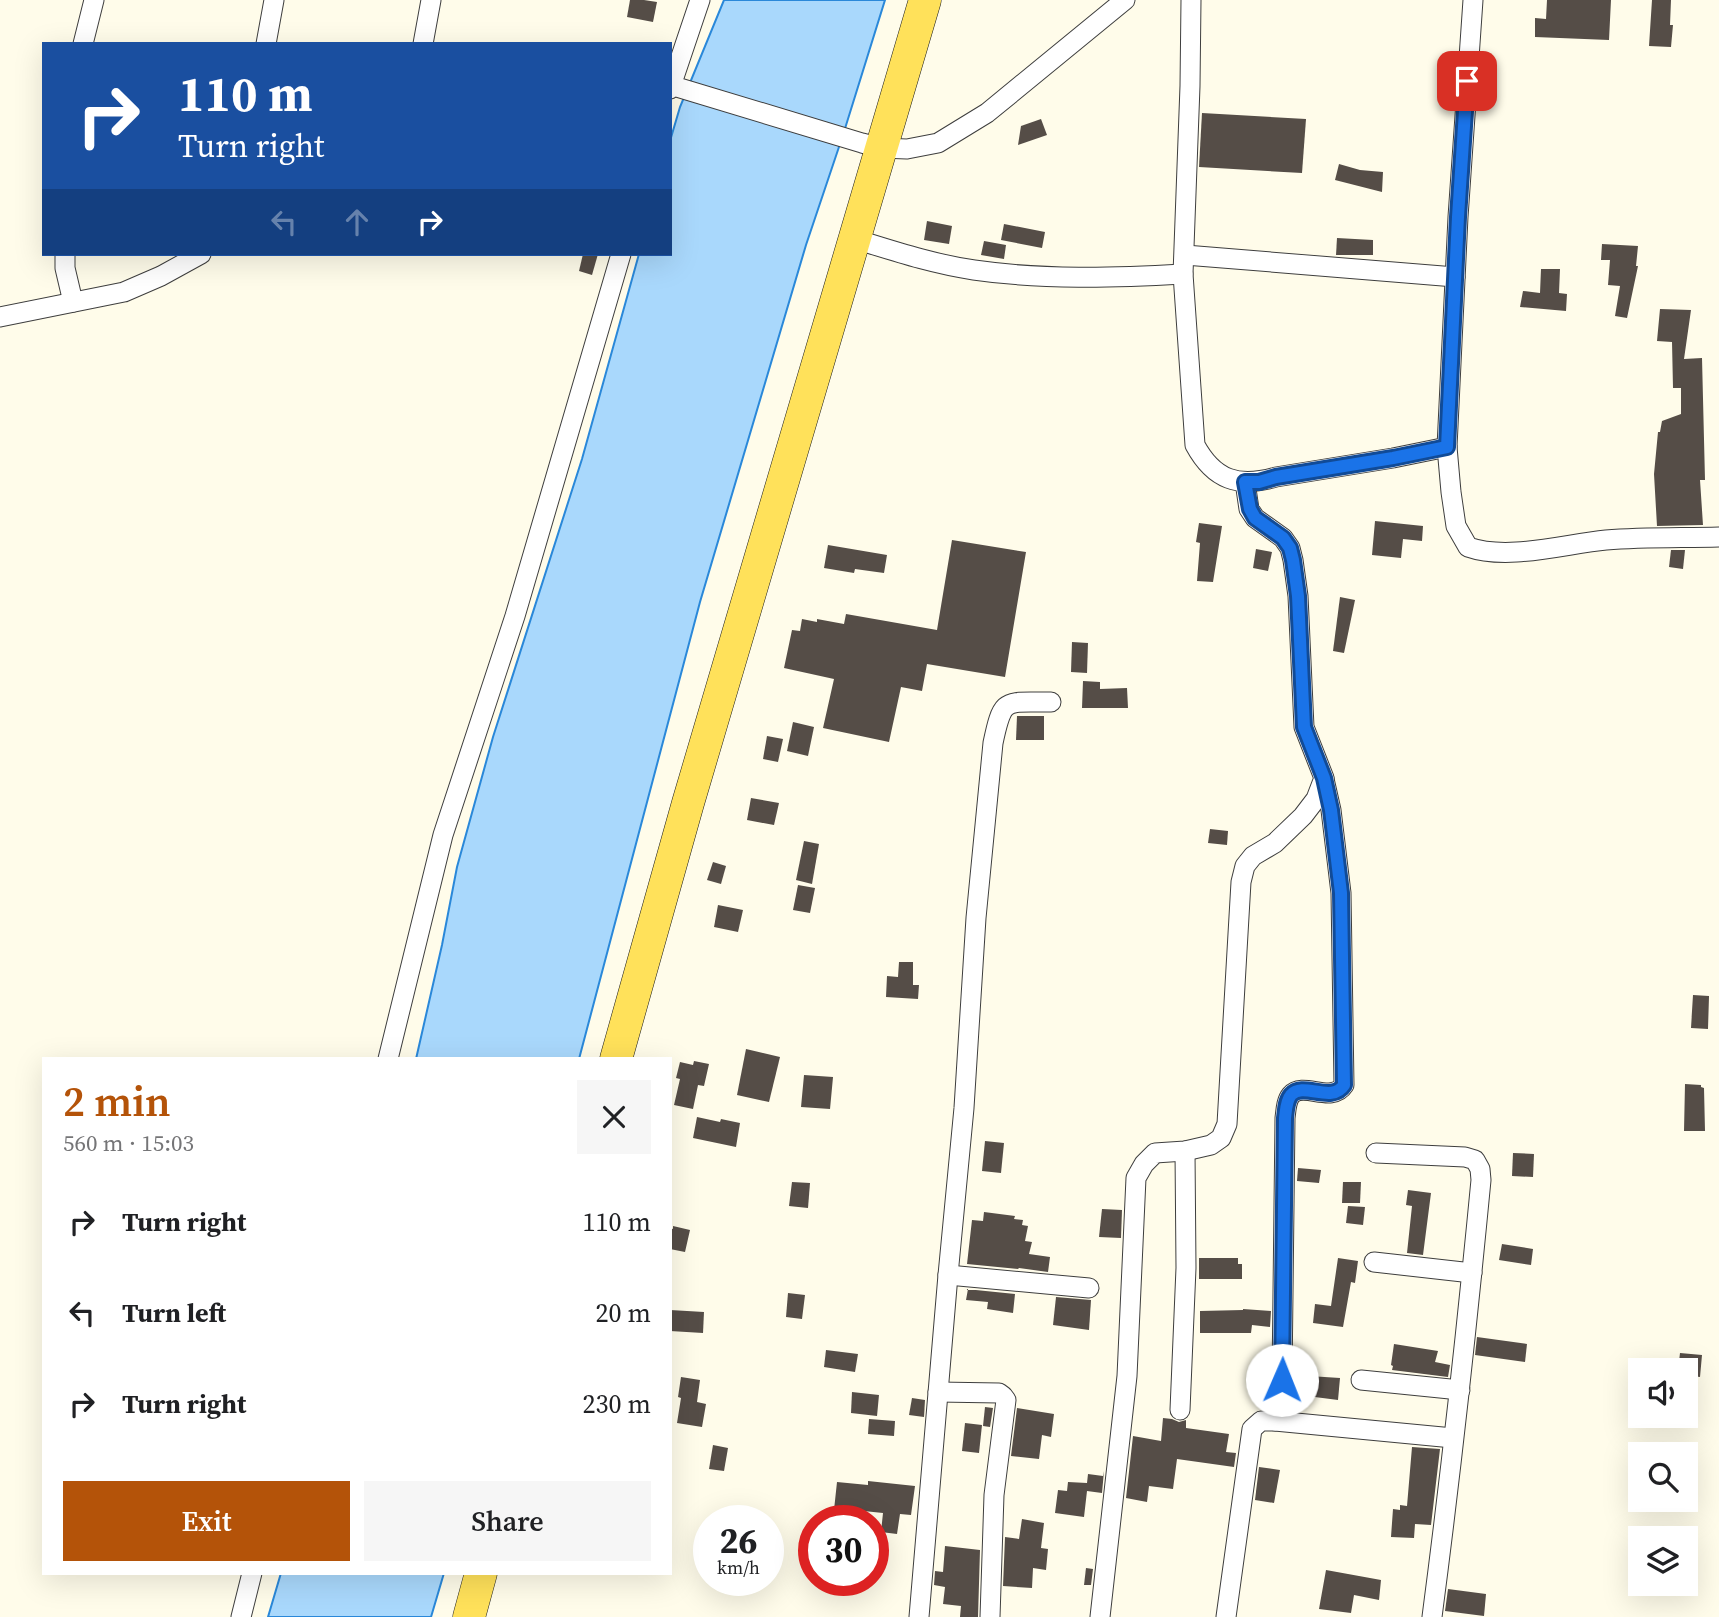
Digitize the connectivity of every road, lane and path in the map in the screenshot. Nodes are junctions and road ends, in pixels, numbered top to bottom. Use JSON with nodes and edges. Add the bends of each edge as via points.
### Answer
{"nodes":[{"id":1,"x":94,"y":0,"type":"edge"},
{"id":2,"x":274,"y":0,"type":"edge"},
{"id":3,"x":431,"y":0,"type":"edge"},
{"id":4,"x":700,"y":0,"type":"edge"},
{"id":5,"x":925,"y":0,"type":"edge"},
{"id":6,"x":1125,"y":0,"type":"edge"},
{"id":7,"x":1191,"y":0,"type":"edge"},
{"id":8,"x":1473,"y":0,"type":"edge"},
{"id":9,"x":84,"y":42,"type":"edge"},
{"id":10,"x":266,"y":42,"type":"edge"},
{"id":11,"x":424,"y":42,"type":"edge"},
{"id":12,"x":673,"y":87,"type":"edge"},
{"id":13,"x":871,"y":146,"type":"junction"},
{"id":14,"x":855,"y":239,"type":"junction"},
{"id":15,"x":65,"y":256,"type":"edge"},
{"id":16,"x":197,"y":256,"type":"edge"},
{"id":17,"x":620,"y":256,"type":"edge"},
{"id":18,"x":1184,"y":264,"type":"junction"},
{"id":19,"x":1455,"y":277,"type":"junction"},
{"id":20,"x":73,"y":302,"type":"junction"},
{"id":21,"x":0,"y":317,"type":"edge"},
{"id":22,"x":1447,"y":447,"type":"junction"},
{"id":23,"x":1245,"y":482,"type":"junction"},
{"id":24,"x":1719,"y":537,"type":"edge"},
{"id":25,"x":1051,"y":702,"type":"dead end"},
{"id":26,"x":1324,"y":778,"type":"junction"},
{"id":27,"x":388,"y":1057,"type":"edge"},
{"id":28,"x":617,"y":1057,"type":"edge"},
{"id":29,"x":1185,"y":1150,"type":"junction"},
{"id":30,"x":1376,"y":1153,"type":"dead end"},
{"id":31,"x":1374,"y":1262,"type":"dead end"},
{"id":32,"x":1472,"y":1272,"type":"junction"},
{"id":33,"x":948,"y":1275,"type":"junction"},
{"id":34,"x":1090,"y":1288,"type":"dead end"},
{"id":35,"x":1361,"y":1380,"type":"dead end"},
{"id":36,"x":1460,"y":1390,"type":"junction"},
{"id":37,"x":938,"y":1392,"type":"junction"},
{"id":38,"x":1180,"y":1410,"type":"dead end"},
{"id":39,"x":1275,"y":1421,"type":"junction"},
{"id":40,"x":1453,"y":1437,"type":"junction"},
{"id":41,"x":252,"y":1575,"type":"edge"},
{"id":42,"x":480,"y":1575,"type":"edge"},
{"id":43,"x":241,"y":1617,"type":"edge"},
{"id":44,"x":469,"y":1617,"type":"edge"},
{"id":45,"x":919,"y":1617,"type":"edge"},
{"id":46,"x":990,"y":1617,"type":"edge"},
{"id":47,"x":1100,"y":1617,"type":"edge"},
{"id":48,"x":1226,"y":1617,"type":"edge"},
{"id":49,"x":1432,"y":1617,"type":"edge"}],
"edges":[{"from":1,"to":9,"type":"street"},
{"from":2,"to":10,"type":"street"},
{"from":3,"to":11,"type":"street"},
{"from":4,"to":12,"type":"street"},
{"from":5,"to":13,"type":"main road"},
{"from":6,"to":13,"type":"street","via":[[987,113],[938,143],[907,149]]},
{"from":7,"to":18,"type":"street"},
{"from":8,"to":19,"type":"street"},
{"from":12,"to":13,"type":"street"},
{"from":13,"to":14,"type":"main road"},
{"from":14,"to":18,"type":"street","via":[[910,257],[1026,275],[1132,277]]},
{"from":14,"to":28,"type":"main road"},
{"from":15,"to":20,"type":"street"},
{"from":16,"to":20,"type":"street","via":[[124,292]]},
{"from":17,"to":27,"type":"street","via":[[515,616],[443,835]]},
{"from":18,"to":19,"type":"street"},
{"from":18,"to":23,"type":"street","via":[[1195,445],[1201,457],[1226,478]]},
{"from":19,"to":22,"type":"street"},
{"from":20,"to":21,"type":"street"},
{"from":22,"to":23,"type":"street"},
{"from":22,"to":24,"type":"street","via":[[1457,526],[1468,547],[1480,551]]},
{"from":23,"to":26,"type":"street","via":[[1255,518],[1290,548],[1298,596],[1304,727]]},
{"from":25,"to":33,"type":"street","via":[[1010,703],[1003,708],[993,743]]},
{"from":26,"to":29,"type":"street","via":[[1304,816],[1245,866],[1227,1124],[1222,1138]]},
{"from":26,"to":39,"type":"street","via":[[1341,893],[1344,1085],[1335,1093],[1297,1090],[1287,1102],[1282,1380]]},
{"from":29,"to":38,"type":"street"},
{"from":29,"to":47,"type":"street","via":[[1155,1153],[1136,1178],[1127,1376]]},
{"from":30,"to":32,"type":"street","via":[[1475,1160],[1481,1180]]},
{"from":31,"to":32,"type":"street"},
{"from":32,"to":36,"type":"street"},
{"from":33,"to":34,"type":"street"},
{"from":33,"to":37,"type":"street"},
{"from":35,"to":36,"type":"street"},
{"from":36,"to":40,"type":"street"},
{"from":37,"to":45,"type":"street"},
{"from":37,"to":46,"type":"street","via":[[999,1393],[1006,1400],[994,1495]]},
{"from":39,"to":40,"type":"street"},
{"from":39,"to":48,"type":"street","via":[[1261,1421],[1252,1429]]},
{"from":40,"to":49,"type":"street"},
{"from":41,"to":43,"type":"street"},
{"from":42,"to":44,"type":"main road"}]}
